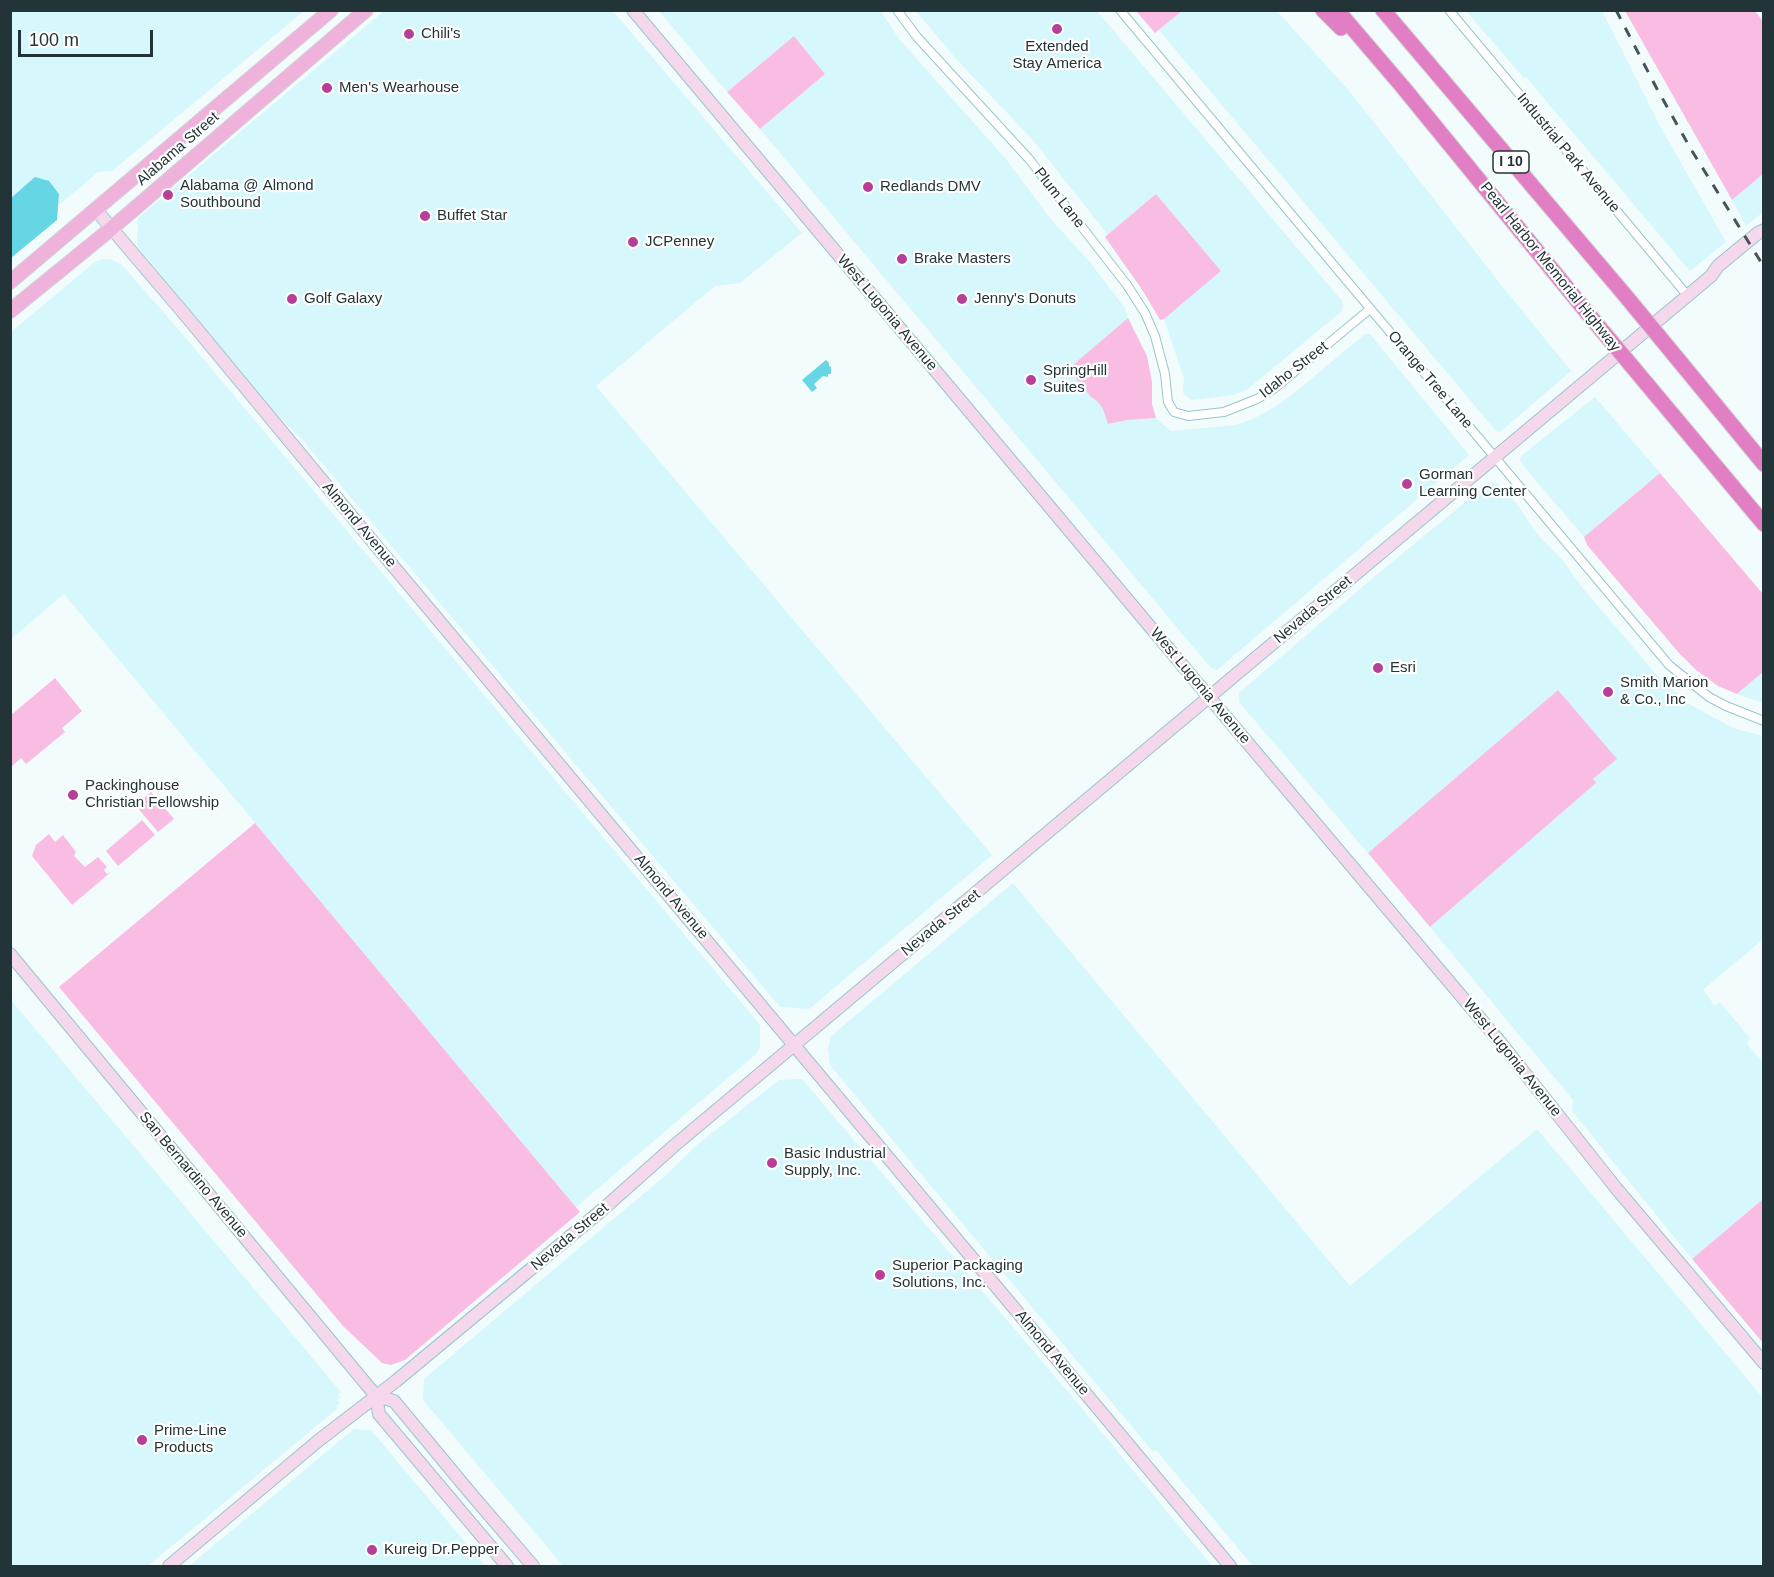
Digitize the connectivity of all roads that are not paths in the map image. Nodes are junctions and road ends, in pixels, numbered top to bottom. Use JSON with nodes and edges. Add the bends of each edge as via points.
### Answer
{"nodes":[{"id":1,"x":331,"y":10,"type":"edge"},
{"id":2,"x":366,"y":10,"type":"edge"},
{"id":3,"x":633,"y":10,"type":"edge"},
{"id":4,"x":897,"y":10,"type":"edge"},
{"id":5,"x":1120,"y":10,"type":"edge"},
{"id":6,"x":1323,"y":10,"type":"edge"},
{"id":7,"x":1337,"y":10,"type":"edge"},
{"id":8,"x":1384,"y":10,"type":"edge"},
{"id":9,"x":1449,"y":10,"type":"edge"},
{"id":10,"x":1402,"y":86,"type":"junction"},
{"id":11,"x":96,"y":210,"type":"junction"},
{"id":12,"x":111,"y":228,"type":"junction"},
{"id":13,"x":1764,"y":231,"type":"edge"},
{"id":14,"x":1764,"y":236,"type":"edge"},
{"id":15,"x":1711,"y":276,"type":"junction"},
{"id":16,"x":10,"y":282,"type":"edge"},
{"id":17,"x":1687,"y":295,"type":"junction"},
{"id":18,"x":1370,"y":309,"type":"junction"},
{"id":19,"x":10,"y":310,"type":"edge"},
{"id":20,"x":1174,"y":412,"type":"joint"},
{"id":21,"x":1494,"y":457,"type":"junction"},
{"id":22,"x":1764,"y":464,"type":"edge"},
{"id":23,"x":1764,"y":524,"type":"edge"},
{"id":24,"x":1209,"y":697,"type":"junction"},
{"id":25,"x":1764,"y":721,"type":"edge"},
{"id":26,"x":10,"y":954,"type":"edge"},
{"id":27,"x":795,"y":1045,"type":"junction"},
{"id":28,"x":1764,"y":1363,"type":"edge"},
{"id":29,"x":376,"y":1396,"type":"junction"},
{"id":30,"x":169,"y":1566,"type":"edge"},
{"id":31,"x":507,"y":1566,"type":"edge"},
{"id":32,"x":533,"y":1566,"type":"edge"},
{"id":33,"x":1230,"y":1566,"type":"edge"}],
"edges":[{"from":1,"to":11,"type":"main road","name":"Alabama Street"},
{"from":2,"to":12,"type":"main road","name":"Alabama Street"},
{"from":3,"to":24,"type":"street","name":"West Lugonia Avenue"},
{"from":4,"to":20,"type":"street","name":"Plum Lane","via":[[1029,159],[1127,285],[1155,336],[1164,366],[1168,402]]},
{"from":5,"to":18,"type":"street","name":"Orange Tree Lane"},
{"from":6,"to":10,"type":"highway"},
{"from":7,"to":10,"type":"highway","name":"Pearl Harbor Memorial Highway","number":"I 10"},
{"from":8,"to":22,"type":"highway","number":"I 10","bridge":true},
{"from":9,"to":17,"type":"street","name":"Industrial Park Avenue"},
{"from":10,"to":23,"type":"highway","name":"Pearl Harbor Memorial Highway","number":"I 10","bridge":true},
{"from":11,"to":12,"type":"street","name":"Almond Avenue"},
{"from":11,"to":16,"type":"main road","name":"Alabama Street"},
{"from":12,"to":19,"type":"main road","name":"Alabama Street"},
{"from":12,"to":27,"type":"street","name":"Almond Avenue"},
{"from":13,"to":15,"type":"street","name":"Nevada Street","via":[[1718,266]]},
{"from":14,"to":15,"type":"street","name":"Nevada Street","via":[[1720,273]]},
{"from":15,"to":17,"type":"street","name":"Nevada Street"},
{"from":17,"to":21,"type":"street","name":"Nevada Street"},
{"from":18,"to":20,"type":"street","name":"Idaho Street","via":[[1257,399],[1224,412],[1188,416]]},
{"from":18,"to":21,"type":"street","name":"Orange Tree Lane"},
{"from":21,"to":24,"type":"street","name":"Nevada Street"},
{"from":21,"to":25,"type":"street","name":"Orange Tree Lane","via":[[1681,676],[1726,706]]},
{"from":24,"to":27,"type":"street","name":"Nevada Street"},
{"from":24,"to":28,"type":"street","name":"West Lugonia Avenue"},
{"from":26,"to":29,"type":"street","name":"San Bernardino Avenue"},
{"from":27,"to":29,"type":"street","name":"Nevada Street"},
{"from":27,"to":33,"type":"street","name":"Almond Avenue"},
{"from":29,"to":30,"type":"street","name":"Nevada Street"},
{"from":29,"to":31,"type":"street","name":"San Bernardino Avenue","via":[[379,1414]]},
{"from":29,"to":32,"type":"street","name":"San Bernardino Avenue","via":[[394,1401]]}]}
